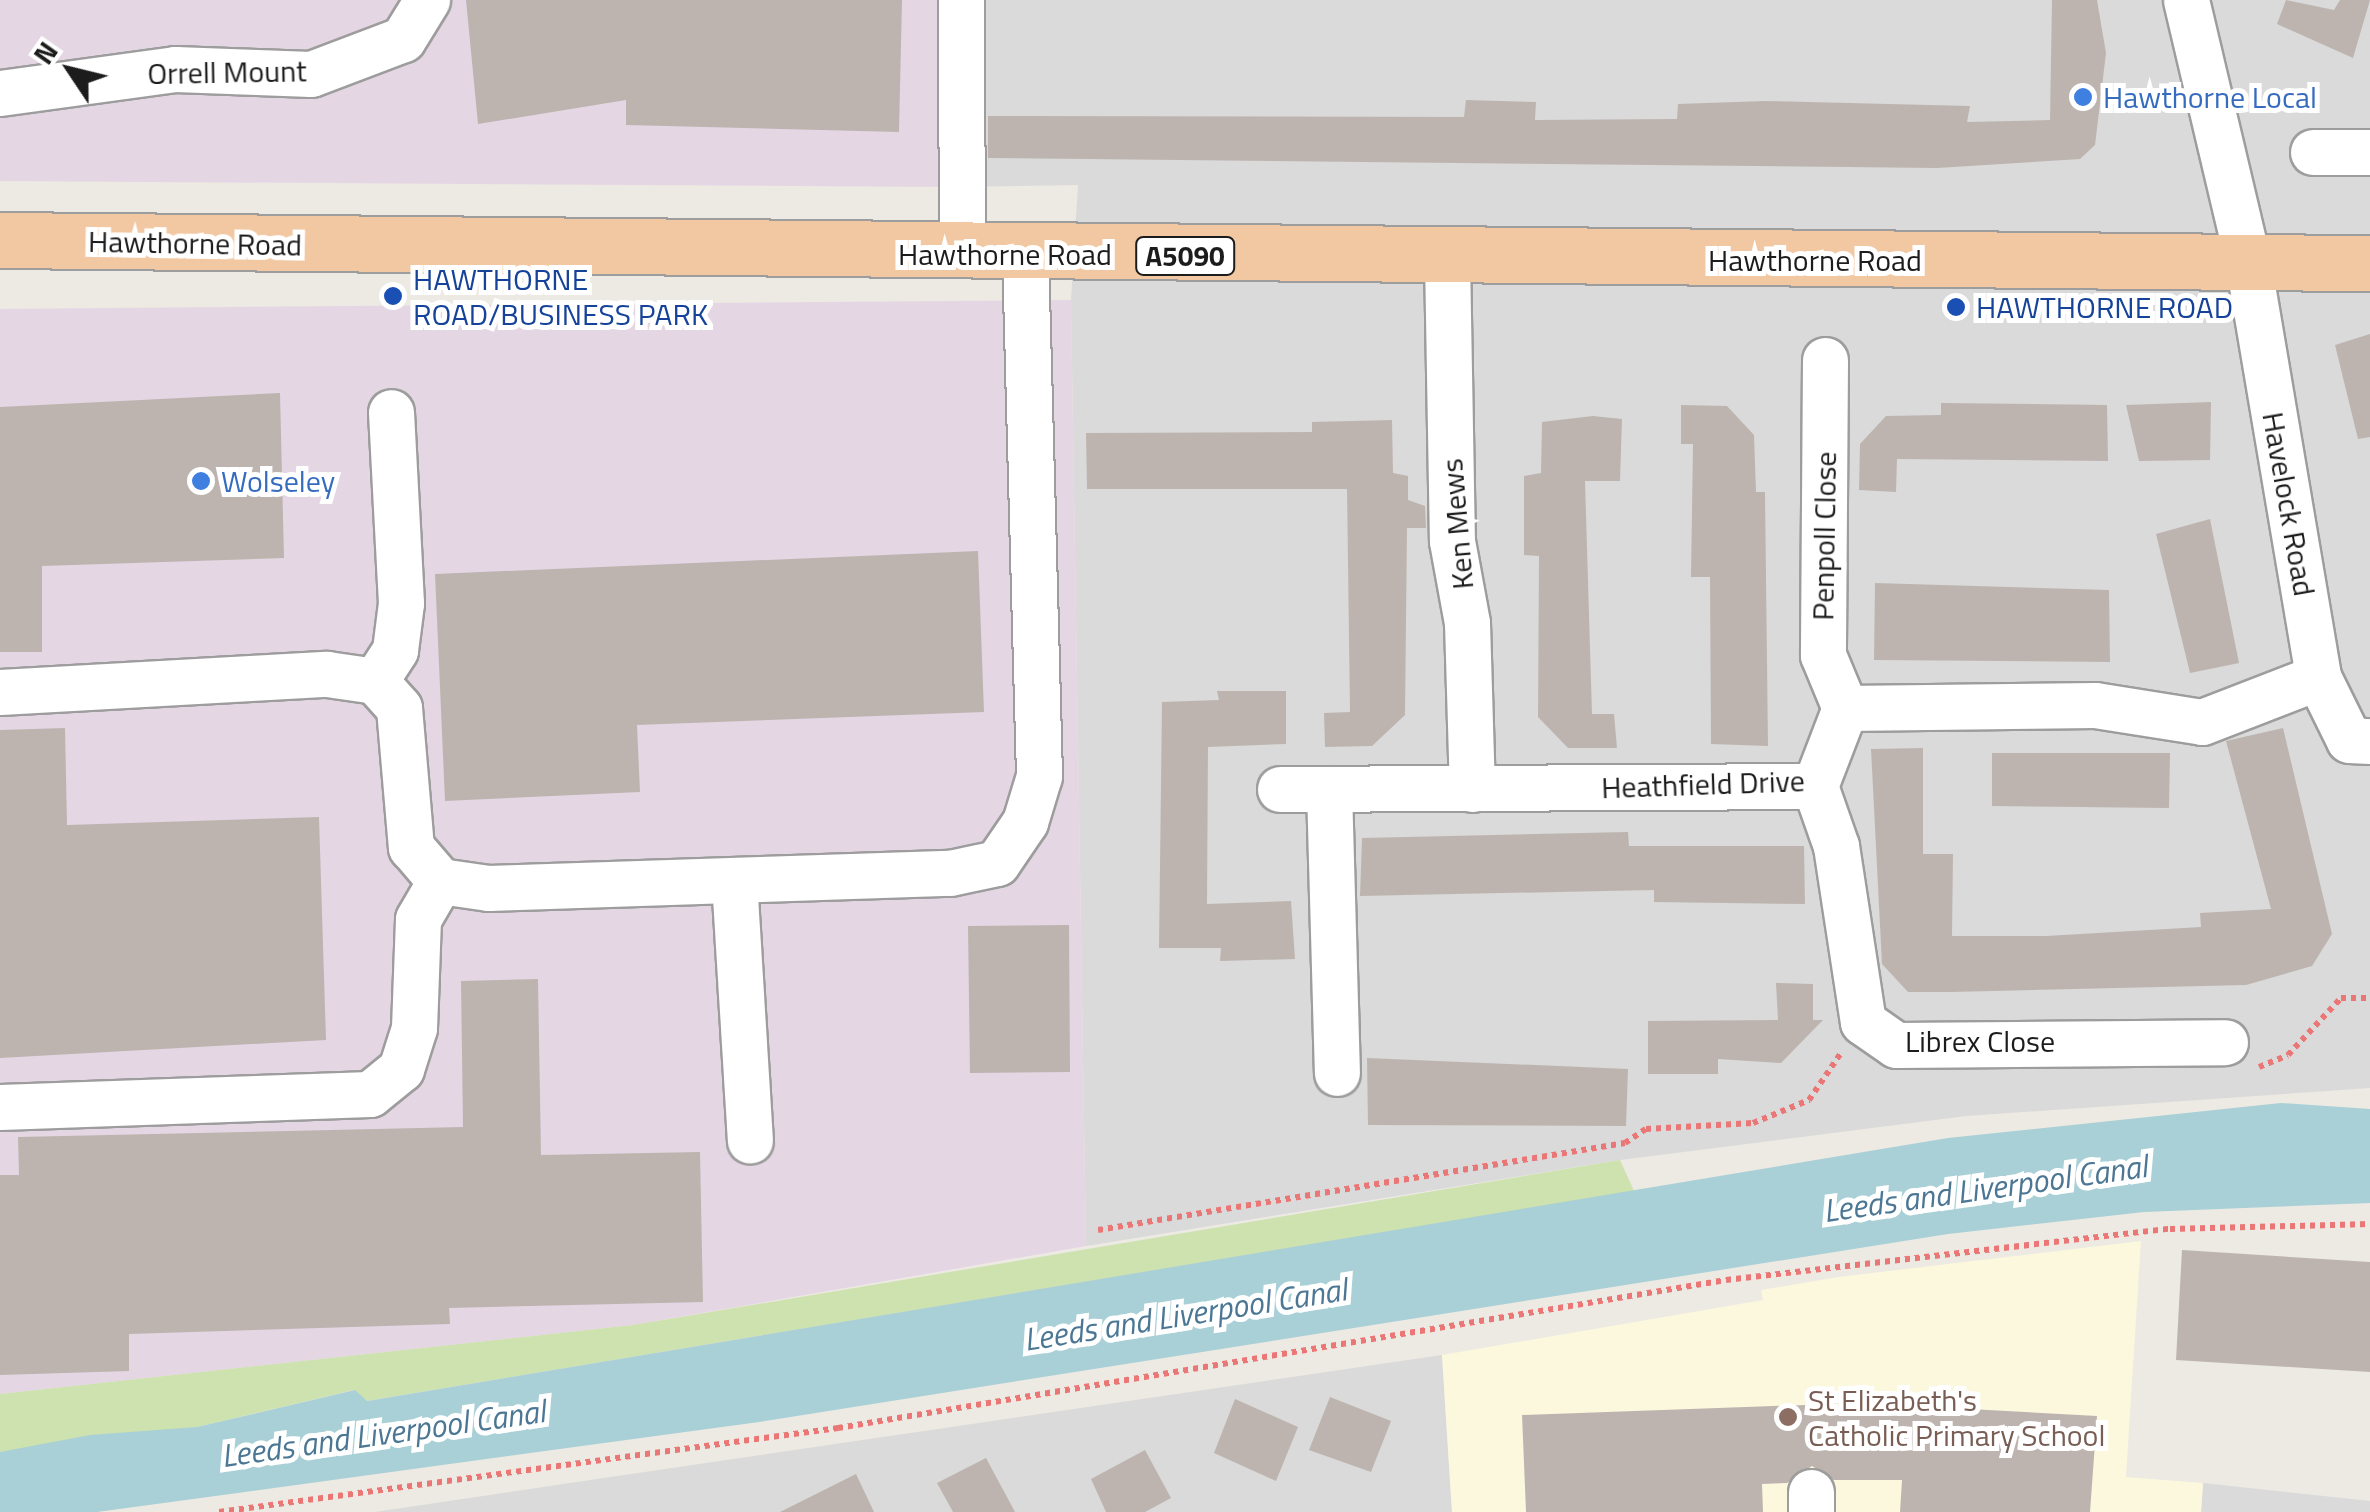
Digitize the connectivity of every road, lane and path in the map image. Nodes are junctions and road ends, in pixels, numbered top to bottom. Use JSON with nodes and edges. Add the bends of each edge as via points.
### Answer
{"nodes":[{"id":1,"x":427,"y":0,"type":"edge"},
{"id":2,"x":961,"y":0,"type":"edge"},
{"id":3,"x":2186,"y":0,"type":"edge"},
{"id":4,"x":0,"y":93,"type":"edge"},
{"id":5,"x":2314,"y":152,"type":"dead end"},
{"id":6,"x":2370,"y":152,"type":"edge"},
{"id":7,"x":0,"y":240,"type":"edge"},
{"id":8,"x":962,"y":254,"type":"junction"},
{"id":9,"x":1026,"y":254,"type":"junction"},
{"id":10,"x":1447,"y":258,"type":"junction"},
{"id":11,"x":2248,"y":262,"type":"junction"},
{"id":12,"x":2370,"y":263,"type":"edge"},
{"id":13,"x":1824,"y":360,"type":"dead end"},
{"id":14,"x":391,"y":412,"type":"dead end"},
{"id":15,"x":2318,"y":678,"type":"junction"},
{"id":16,"x":375,"y":681,"type":"junction"},
{"id":17,"x":0,"y":692,"type":"edge"},
{"id":18,"x":1845,"y":708,"type":"junction"},
{"id":19,"x":2360,"y":740,"type":"edge"},
{"id":20,"x":1816,"y":786,"type":"junction"},
{"id":21,"x":1472,"y":789,"type":"junction"},
{"id":22,"x":1280,"y":790,"type":"dead end"},
{"id":23,"x":1329,"y":790,"type":"junction"},
{"id":24,"x":734,"y":880,"type":"junction"},
{"id":25,"x":440,"y":881,"type":"junction"},
{"id":26,"x":1862,"y":1022,"type":"junction"},
{"id":27,"x":2224,"y":1042,"type":"dead end"},
{"id":28,"x":1337,"y":1073,"type":"dead end"},
{"id":29,"x":0,"y":1107,"type":"edge"},
{"id":30,"x":750,"y":1141,"type":"dead end"},
{"id":31,"x":2370,"y":1224,"type":"edge"},
{"id":32,"x":1098,"y":1230,"type":"dead end"},
{"id":33,"x":219,"y":1512,"type":"edge"}],
"edges":[{"from":1,"to":4,"type":"street","name":"Orrell Mount","via":[[403,39],[311,74],[175,68]]},
{"from":2,"to":8,"type":"street"},
{"from":3,"to":11,"type":"street","name":"Havelock Road"},
{"from":5,"to":6,"type":"street"},
{"from":7,"to":8,"type":"main road","name":"Hawthorne Road","number":"A5090"},
{"from":8,"to":9,"type":"main road","name":"Hawthorne Road","number":"A5090"},
{"from":9,"to":10,"type":"main road","name":"Hawthorne Road","number":"A5090"},
{"from":9,"to":24,"type":"street","via":[[1040,776],[1026,822],[997,863],[950,873]]},
{"from":10,"to":11,"type":"main road","name":"Hawthorne Road","number":"A5090"},
{"from":10,"to":21,"type":"street","name":"Ken Mews","via":[[1452,541],[1467,623]]},
{"from":11,"to":12,"type":"main road","name":"Hawthorne Road","number":"A5090"},
{"from":11,"to":15,"type":"street","name":"Havelock Road"},
{"from":13,"to":18,"type":"street","name":"Penpoll Close","via":[[1823,655]]},
{"from":14,"to":16,"type":"street","via":[[401,603],[395,650]]},
{"from":15,"to":18,"type":"street","via":[[2202,722],[2095,705]]},
{"from":15,"to":19,"type":"street","name":"Havelock Road"},
{"from":16,"to":17,"type":"street","via":[[327,674]]},
{"from":16,"to":25,"type":"street","via":[[399,708],[410,847]]},
{"from":18,"to":20,"type":"street","name":"Heathfield Drive"},
{"from":20,"to":21,"type":"street","name":"Heathfield Drive"},
{"from":20,"to":26,"type":"street","name":"Librex Close","via":[[1836,846]]},
{"from":21,"to":23,"type":"street","name":"Heathfield Drive"},
{"from":22,"to":23,"type":"street","name":"Heathfield Drive"},
{"from":23,"to":28,"type":"street"},
{"from":24,"to":25,"type":"street","via":[[488,888]]},
{"from":24,"to":30,"type":"street"},
{"from":25,"to":29,"type":"street","via":[[418,919],[414,1028],[401,1069],[370,1094]]},
{"from":26,"to":27,"type":"street","name":"Librex Close","via":[[1896,1045]]},
{"from":26,"to":32,"type":"path","via":[[1809,1100],[1753,1122],[1646,1129],[1625,1144]]},
{"from":31,"to":33,"type":"path","via":[[2170,1230],[1726,1280],[838,1428]]}]}
